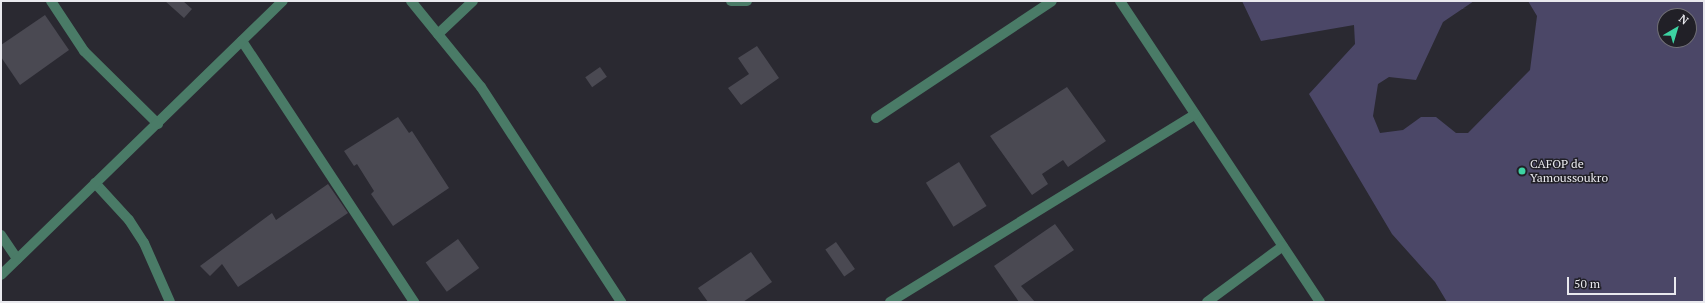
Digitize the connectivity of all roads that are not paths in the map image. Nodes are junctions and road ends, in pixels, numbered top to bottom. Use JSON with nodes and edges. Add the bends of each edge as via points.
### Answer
{"nodes":[{"id":1,"x":51,"y":1,"type":"edge"},
{"id":2,"x":283,"y":1,"type":"edge"},
{"id":3,"x":411,"y":1,"type":"edge"},
{"id":4,"x":473,"y":1,"type":"edge"},
{"id":5,"x":732,"y":1,"type":"edge"},
{"id":6,"x":747,"y":1,"type":"edge"},
{"id":7,"x":1052,"y":1,"type":"edge"},
{"id":8,"x":1120,"y":1,"type":"edge"},
{"id":9,"x":438,"y":34,"type":"junction"},
{"id":10,"x":242,"y":41,"type":"junction"},
{"id":11,"x":1195,"y":114,"type":"junction"},
{"id":12,"x":876,"y":118,"type":"dead end"},
{"id":13,"x":158,"y":124,"type":"junction"},
{"id":14,"x":95,"y":183,"type":"junction"},
{"id":15,"x":1,"y":235,"type":"edge"},
{"id":16,"x":1283,"y":246,"type":"junction"},
{"id":17,"x":17,"y":259,"type":"junction"},
{"id":18,"x":1,"y":275,"type":"edge"},
{"id":19,"x":170,"y":302,"type":"edge"},
{"id":20,"x":414,"y":302,"type":"edge"},
{"id":21,"x":621,"y":302,"type":"edge"},
{"id":22,"x":890,"y":302,"type":"edge"},
{"id":23,"x":1207,"y":302,"type":"edge"},
{"id":24,"x":1320,"y":302,"type":"edge"}],
"edges":[{"from":1,"to":13,"type":"street","via":[[84,51]]},
{"from":2,"to":10,"type":"street"},
{"from":3,"to":9,"type":"street"},
{"from":4,"to":9,"type":"street"},
{"from":5,"to":6,"type":"street"},
{"from":7,"to":12,"type":"street"},
{"from":8,"to":11,"type":"street"},
{"from":9,"to":21,"type":"street","via":[[481,87]]},
{"from":10,"to":13,"type":"street"},
{"from":10,"to":20,"type":"street"},
{"from":11,"to":16,"type":"street"},
{"from":11,"to":22,"type":"street"},
{"from":13,"to":14,"type":"street"},
{"from":14,"to":17,"type":"street"},
{"from":14,"to":19,"type":"street","via":[[129,220],[144,242]]},
{"from":15,"to":17,"type":"street"},
{"from":16,"to":23,"type":"street"},
{"from":16,"to":24,"type":"street"},
{"from":17,"to":18,"type":"street"}]}
